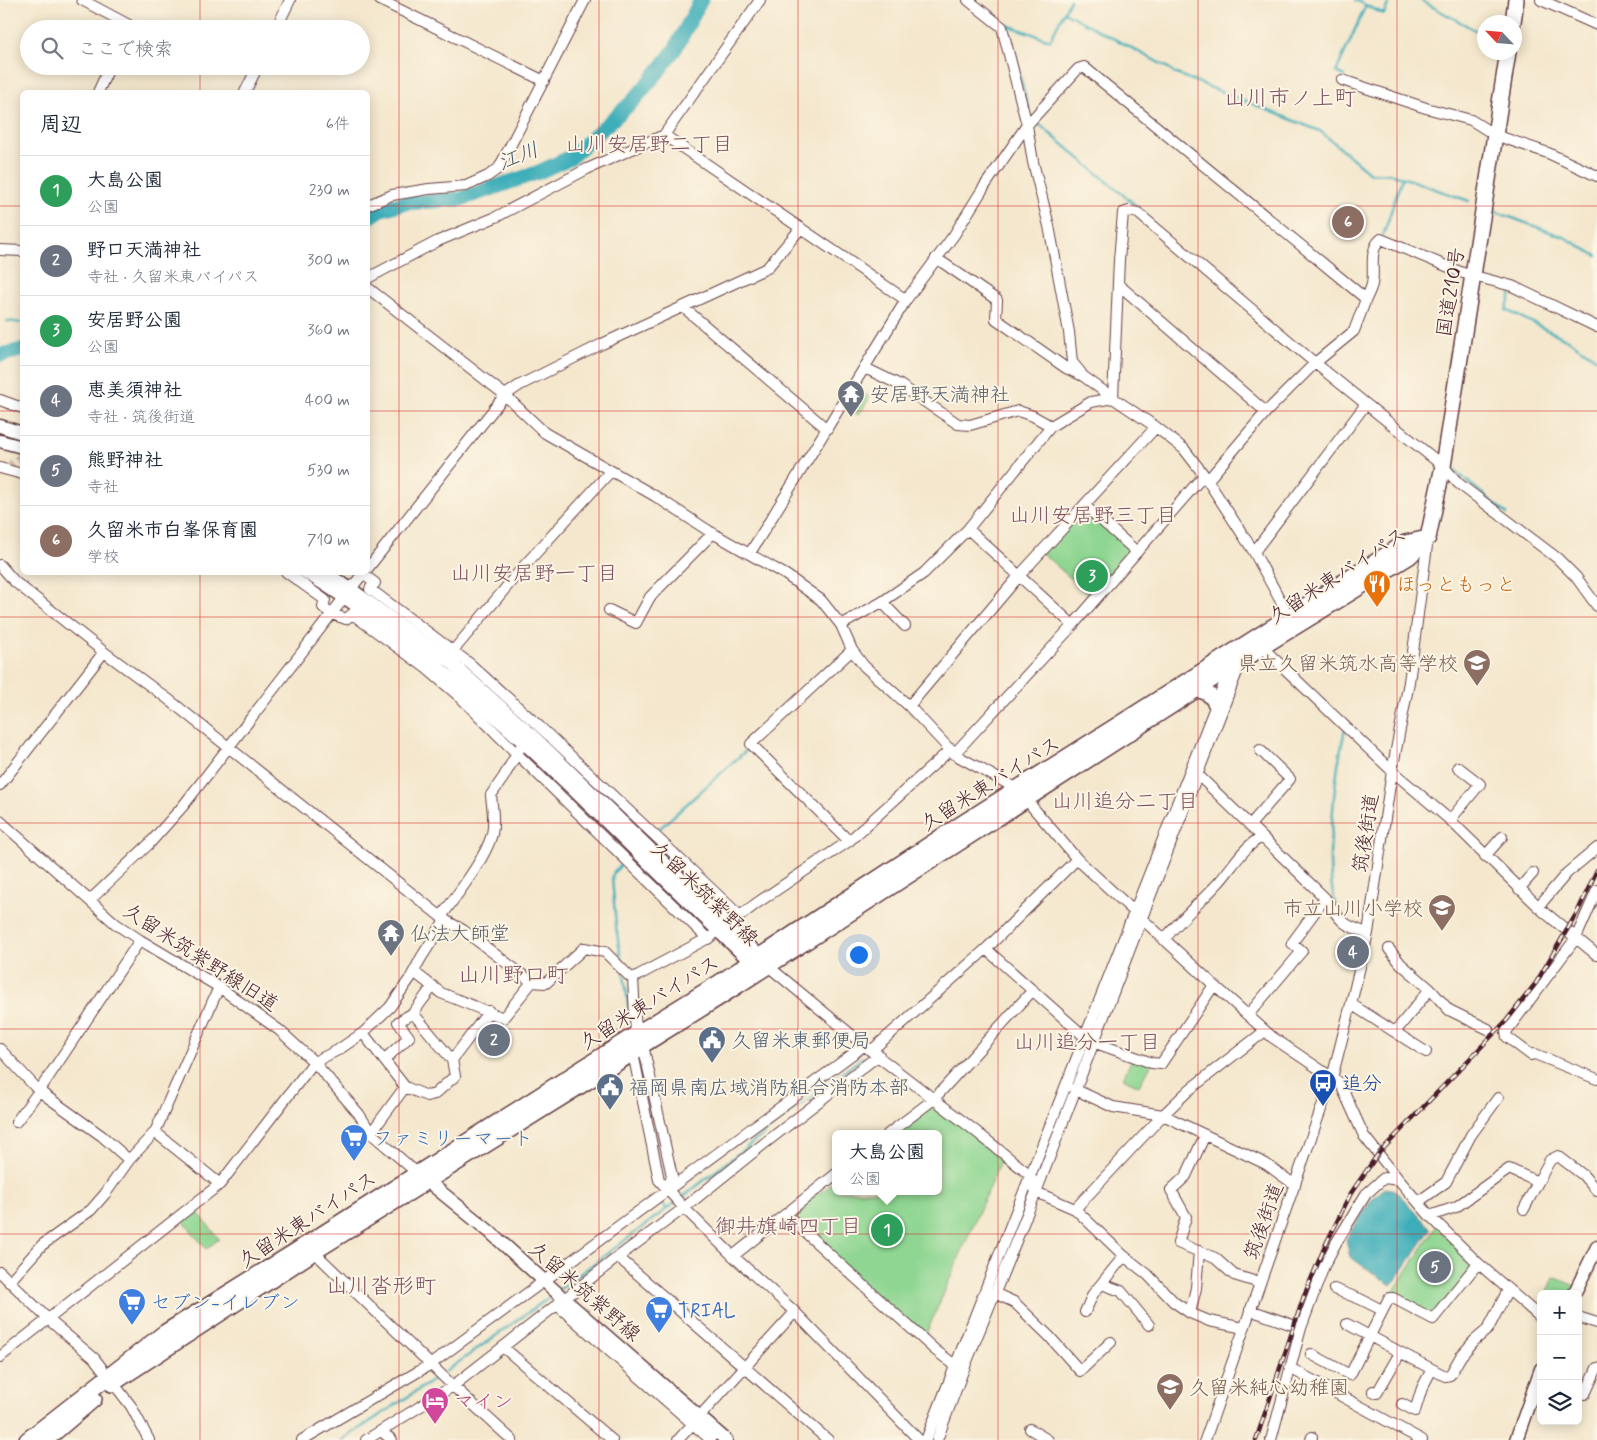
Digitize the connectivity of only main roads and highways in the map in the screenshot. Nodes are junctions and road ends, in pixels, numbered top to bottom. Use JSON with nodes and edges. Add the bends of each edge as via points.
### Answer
{"nodes":[{"id":1,"x":1516,"y":0,"type":"edge"},
{"id":2,"x":1513,"y":15,"type":"edge"},
{"id":3,"x":1507,"y":60,"type":"edge"},
{"id":4,"x":0,"y":426,"type":"edge"},
{"id":5,"x":20,"y":432,"type":"edge"},
{"id":6,"x":0,"y":441,"type":"edge"},
{"id":7,"x":20,"y":446,"type":"edge"},
{"id":8,"x":1428,"y":538,"type":"joint"},
{"id":9,"x":311,"y":575,"type":"edge"},
{"id":10,"x":327,"y":575,"type":"edge"},
{"id":11,"x":347,"y":593,"type":"junction"},
{"id":12,"x":1293,"y":622,"type":"junction"},
{"id":13,"x":1234,"y":659,"type":"junction"},
{"id":14,"x":1196,"y":690,"type":"junction"},
{"id":15,"x":1216,"y":704,"type":"road end"},
{"id":16,"x":1022,"y":794,"type":"junction"},
{"id":17,"x":760,"y":961,"type":"junction"},
{"id":18,"x":422,"y":1177,"type":"junction"},
{"id":19,"x":1597,"y":1247,"type":"edge"},
{"id":20,"x":1576,"y":1290,"type":"edge"},
{"id":21,"x":110,"y":1380,"type":"junction"},
{"id":22,"x":1537,"y":1380,"type":"edge"},
{"id":23,"x":27,"y":1440,"type":"edge"},
{"id":24,"x":46,"y":1440,"type":"edge"},
{"id":25,"x":726,"y":1440,"type":"edge"},
{"id":26,"x":1516,"y":1440,"type":"edge"}],
"edges":[{"from":1,"to":2,"type":"highway"},
{"from":3,"to":8,"type":"highway","name":"国道210号","via":[[1443,466]]},
{"from":4,"to":5,"type":"main road"},
{"from":6,"to":7,"type":"main road"},
{"from":8,"to":12,"type":"highway","name":"久留米東バイパス","via":[[1410,556]]},
{"from":9,"to":11,"type":"main road","name":"久留米筑紫野線"},
{"from":10,"to":11,"type":"main road","name":"久留米筑紫野線"},
{"from":11,"to":17,"type":"main road","name":"久留米筑紫野線","via":[[452,663],[718,932]]},
{"from":12,"to":13,"type":"highway","name":"久留米東バイパス"},
{"from":12,"to":13,"type":"highway","name":"久留米東バイパス","via":[[1262,647]]},
{"from":13,"to":14,"type":"highway","name":"久留米東バイパス"},
{"from":13,"to":16,"type":"highway","name":"久留米東バイパス"},
{"from":14,"to":15,"type":"highway","via":[[1208,693]]},
{"from":14,"to":16,"type":"highway","name":"久留米東バイパス"},
{"from":16,"to":17,"type":"highway","name":"久留米東バイパス"},
{"from":17,"to":18,"type":"highway","name":"久留米東バイパス","via":[[637,1044]]},
{"from":18,"to":21,"type":"highway","name":"久留米東バイパス","via":[[314,1252]]},
{"from":18,"to":21,"type":"highway","name":"久留米東バイパス","via":[[164,1333]]},
{"from":18,"to":25,"type":"main road","name":"久留米筑紫野線","via":[[490,1232],[546,1283],[560,1302],[696,1420]]},
{"from":19,"to":20,"type":"main road"},
{"from":21,"to":23,"type":"highway","name":"久留米東バイパス"},
{"from":21,"to":24,"type":"highway","name":"久留米東バイパス"},
{"from":22,"to":26,"type":"main road"}]}
